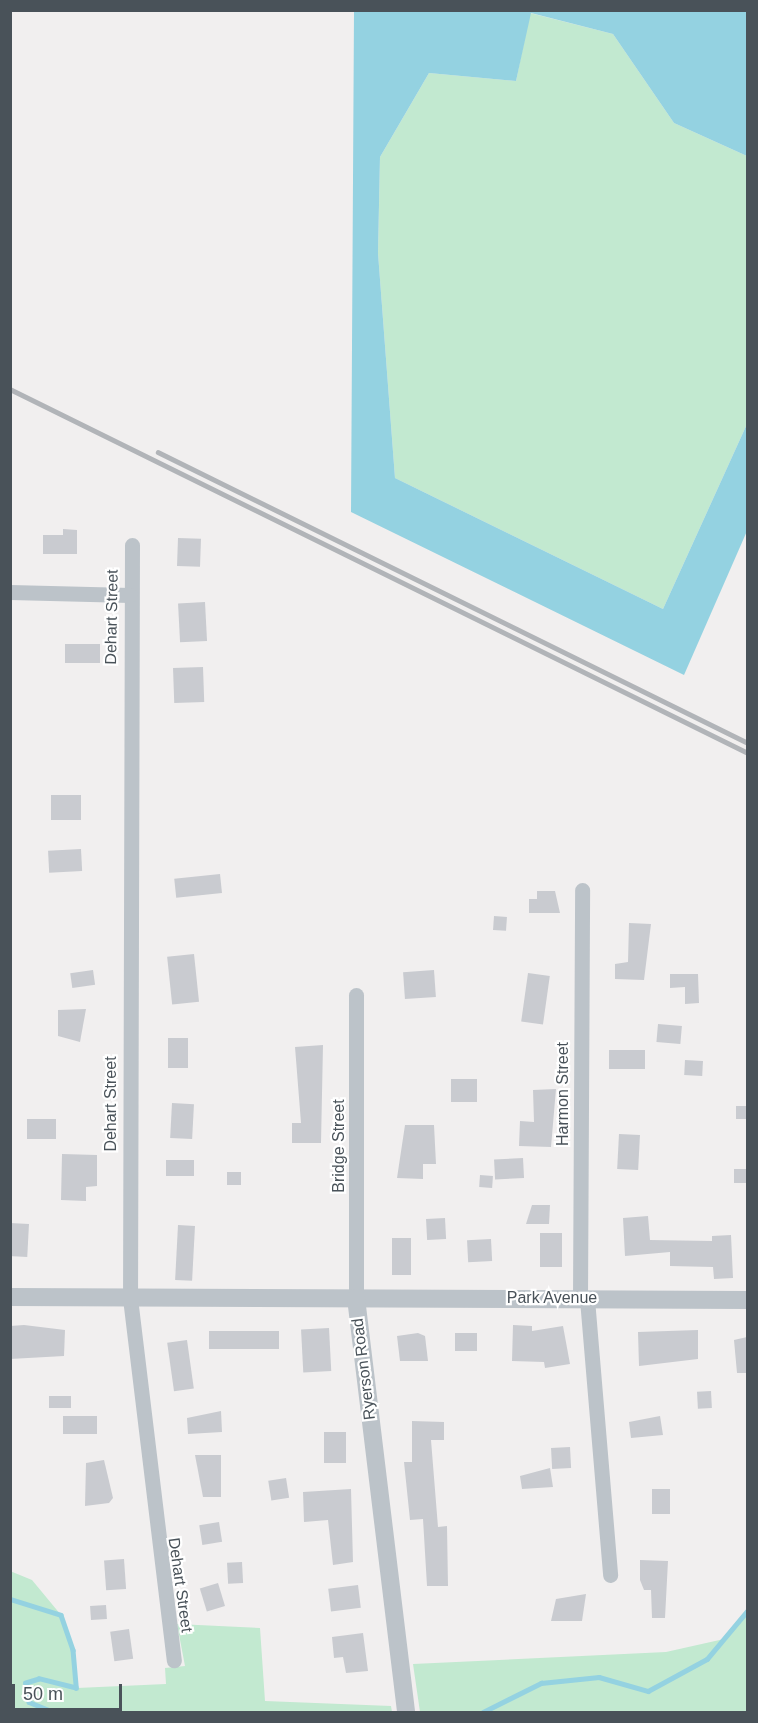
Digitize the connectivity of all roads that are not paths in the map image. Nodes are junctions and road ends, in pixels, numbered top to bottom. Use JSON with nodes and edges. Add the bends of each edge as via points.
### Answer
{"nodes":[{"id":1,"x":132,"y":545,"type":"dead end"},
{"id":2,"x":10,"y":592,"type":"edge"},
{"id":3,"x":130,"y":595,"type":"junction"},
{"id":4,"x":582,"y":890,"type":"dead end"},
{"id":5,"x":357,"y":995,"type":"dead end"},
{"id":6,"x":10,"y":1297,"type":"edge"},
{"id":7,"x":130,"y":1298,"type":"junction"},
{"id":8,"x":356,"y":1298,"type":"junction"},
{"id":9,"x":584,"y":1298,"type":"junction"},
{"id":10,"x":747,"y":1300,"type":"edge"},
{"id":11,"x":610,"y":1575,"type":"dead end"},
{"id":12,"x":174,"y":1660,"type":"dead end"},
{"id":13,"x":406,"y":1713,"type":"edge"}],
"edges":[{"from":1,"to":3,"type":"street","name":"Dehart Street"},
{"from":2,"to":3,"type":"street"},
{"from":3,"to":7,"type":"street","name":"Dehart Street"},
{"from":4,"to":9,"type":"street","name":"Harmon Street"},
{"from":5,"to":8,"type":"street","name":"Bridge Street"},
{"from":6,"to":7,"type":"street","name":"Ryerson Road"},
{"from":7,"to":8,"type":"street","name":"Ryerson Road"},
{"from":7,"to":12,"type":"street","name":"Dehart Street"},
{"from":8,"to":9,"type":"street","name":"Park Avenue"},
{"from":8,"to":13,"type":"street","name":"Ryerson Road"},
{"from":9,"to":10,"type":"street","name":"Park Avenue"},
{"from":9,"to":11,"type":"street","name":"Harmon Street"}]}
